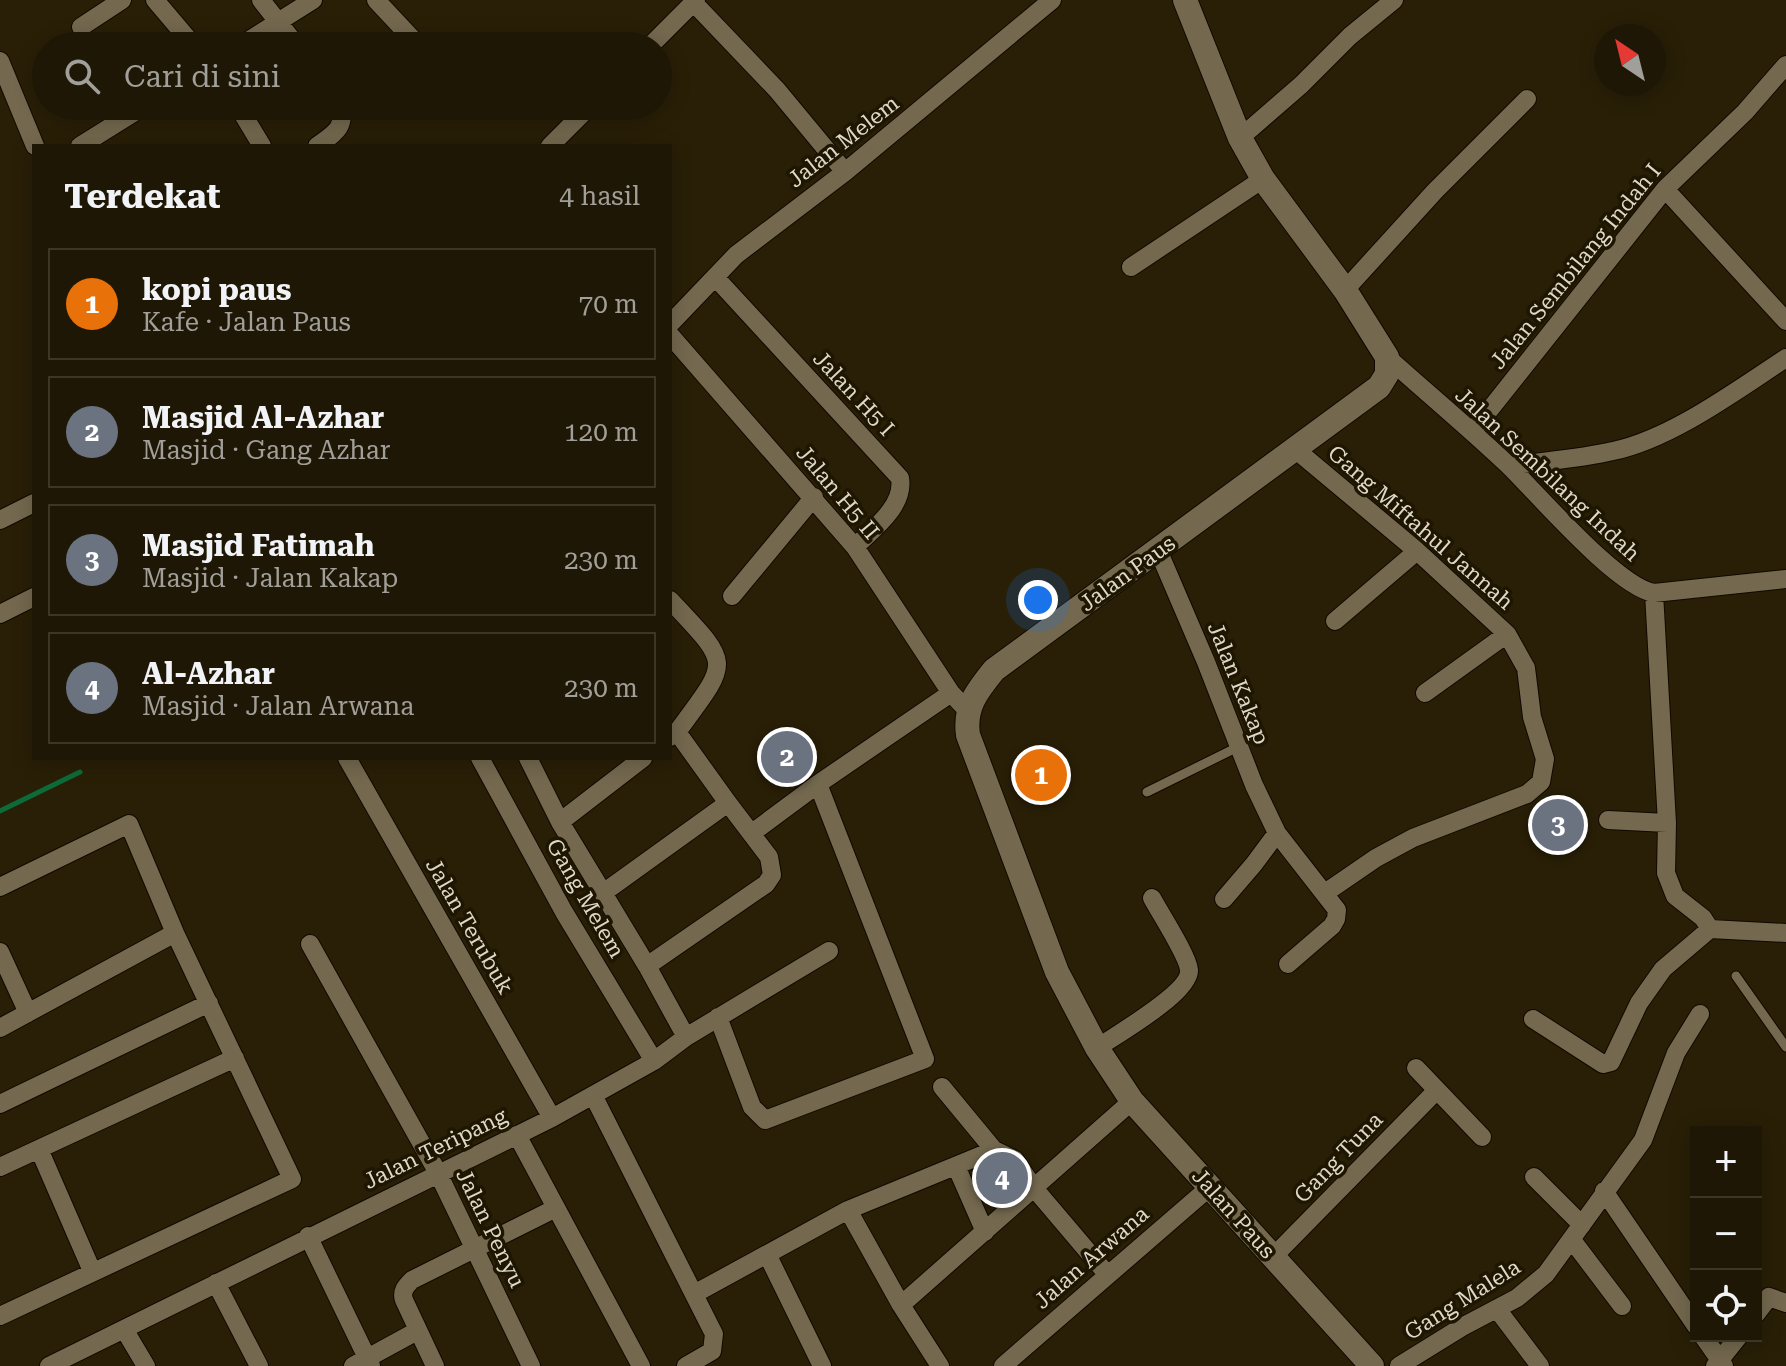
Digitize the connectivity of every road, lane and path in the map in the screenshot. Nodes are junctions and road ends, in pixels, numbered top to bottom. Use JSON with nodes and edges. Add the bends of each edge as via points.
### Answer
{"nodes":[{"id":1,"x":122,"y":0,"type":"edge"},
{"id":2,"x":155,"y":0,"type":"edge"},
{"id":3,"x":261,"y":0,"type":"edge"},
{"id":4,"x":313,"y":0,"type":"edge"},
{"id":5,"x":376,"y":0,"type":"edge"},
{"id":6,"x":1052,"y":0,"type":"edge"},
{"id":7,"x":1185,"y":0,"type":"edge"},
{"id":8,"x":1394,"y":0,"type":"edge"},
{"id":9,"x":694,"y":1,"type":"edge"},
{"id":10,"x":280,"y":22,"type":"junction"},
{"id":11,"x":81,"y":27,"type":"dead end"},
{"id":12,"x":182,"y":32,"type":"edge"},
{"id":13,"x":263,"y":32,"type":"edge"},
{"id":14,"x":287,"y":32,"type":"edge"},
{"id":15,"x":406,"y":32,"type":"edge"},
{"id":16,"x":664,"y":32,"type":"edge"},
{"id":17,"x":0,"y":61,"type":"edge"},
{"id":18,"x":1786,"y":65,"type":"edge"},
{"id":19,"x":1527,"y":99,"type":"dead end"},
{"id":20,"x":122,"y":120,"type":"edge"},
{"id":21,"x":246,"y":120,"type":"edge"},
{"id":22,"x":342,"y":120,"type":"edge"},
{"id":23,"x":576,"y":120,"type":"edge"},
{"id":24,"x":1240,"y":138,"type":"junction"},
{"id":25,"x":34,"y":144,"type":"edge"},
{"id":26,"x":83,"y":144,"type":"edge"},
{"id":27,"x":261,"y":144,"type":"edge"},
{"id":28,"x":319,"y":144,"type":"edge"},
{"id":29,"x":552,"y":144,"type":"edge"},
{"id":30,"x":845,"y":172,"type":"junction"},
{"id":31,"x":1263,"y":179,"type":"junction"},
{"id":32,"x":1665,"y":189,"type":"junction"},
{"id":33,"x":1131,"y":267,"type":"dead end"},
{"id":34,"x":715,"y":277,"type":"junction"},
{"id":35,"x":1345,"y":290,"type":"junction"},
{"id":36,"x":1786,"y":321,"type":"edge"},
{"id":37,"x":672,"y":322,"type":"edge"},
{"id":38,"x":672,"y":337,"type":"edge"},
{"id":39,"x":1387,"y":357,"type":"junction"},
{"id":40,"x":1786,"y":358,"type":"edge"},
{"id":41,"x":1472,"y":432,"type":"junction"},
{"id":42,"x":1295,"y":449,"type":"junction"},
{"id":43,"x":1509,"y":466,"type":"junction"},
{"id":44,"x":814,"y":497,"type":"junction"},
{"id":45,"x":32,"y":511,"type":"edge"},
{"id":46,"x":0,"y":520,"type":"edge"},
{"id":47,"x":855,"y":547,"type":"junction"},
{"id":48,"x":1158,"y":550,"type":"junction"},
{"id":49,"x":1417,"y":551,"type":"junction"},
{"id":50,"x":1786,"y":579,"type":"edge"},
{"id":51,"x":1654,"y":593,"type":"junction"},
{"id":52,"x":732,"y":596,"type":"dead end"},
{"id":53,"x":32,"y":598,"type":"edge"},
{"id":54,"x":672,"y":606,"type":"edge"},
{"id":55,"x":0,"y":614,"type":"edge"},
{"id":56,"x":1335,"y":621,"type":"dead end"},
{"id":57,"x":1507,"y":634,"type":"junction"},
{"id":58,"x":1425,"y":693,"type":"dead end"},
{"id":59,"x":959,"y":701,"type":"junction"},
{"id":60,"x":674,"y":734,"type":"edge"},
{"id":61,"x":1240,"y":746,"type":"junction"},
{"id":62,"x":348,"y":760,"type":"edge"},
{"id":63,"x":481,"y":760,"type":"edge"},
{"id":64,"x":529,"y":760,"type":"edge"},
{"id":65,"x":640,"y":760,"type":"edge"},
{"id":66,"x":818,"y":784,"type":"junction"},
{"id":67,"x":1147,"y":792,"type":"dead end"},
{"id":68,"x":728,"y":803,"type":"junction"},
{"id":69,"x":1608,"y":820,"type":"dead end"},
{"id":70,"x":560,"y":822,"type":"junction"},
{"id":71,"x":1667,"y":823,"type":"junction"},
{"id":72,"x":752,"y":833,"type":"junction"},
{"id":73,"x":1277,"y":833,"type":"junction"},
{"id":74,"x":0,"y":887,"type":"edge"},
{"id":75,"x":603,"y":893,"type":"junction"},
{"id":76,"x":1325,"y":893,"type":"junction"},
{"id":77,"x":1152,"y":898,"type":"dead end"},
{"id":78,"x":1224,"y":899,"type":"dead end"},
{"id":79,"x":1710,"y":929,"type":"junction"},
{"id":80,"x":175,"y":933,"type":"junction"},
{"id":81,"x":1786,"y":933,"type":"edge"},
{"id":82,"x":310,"y":944,"type":"dead end"},
{"id":83,"x":829,"y":951,"type":"dead end"},
{"id":84,"x":0,"y":952,"type":"edge"},
{"id":85,"x":1288,"y":964,"type":"dead end"},
{"id":86,"x":647,"y":966,"type":"junction"},
{"id":87,"x":1736,"y":976,"type":"dead end"},
{"id":88,"x":209,"y":1003,"type":"junction"},
{"id":89,"x":28,"y":1013,"type":"junction"},
{"id":90,"x":1700,"y":1014,"type":"dead end"},
{"id":91,"x":718,"y":1017,"type":"junction"},
{"id":92,"x":1533,"y":1019,"type":"dead end"},
{"id":93,"x":0,"y":1028,"type":"edge"},
{"id":94,"x":686,"y":1037,"type":"junction"},
{"id":95,"x":1786,"y":1047,"type":"edge"},
{"id":96,"x":1097,"y":1048,"type":"junction"},
{"id":97,"x":235,"y":1058,"type":"junction"},
{"id":98,"x":654,"y":1061,"type":"junction"},
{"id":99,"x":1416,"y":1068,"type":"dead end"},
{"id":100,"x":942,"y":1087,"type":"dead end"},
{"id":101,"x":1437,"y":1090,"type":"junction"},
{"id":102,"x":593,"y":1095,"type":"junction"},
{"id":103,"x":1132,"y":1101,"type":"junction"},
{"id":104,"x":0,"y":1104,"type":"edge"},
{"id":105,"x":552,"y":1118,"type":"junction"},
{"id":106,"x":517,"y":1135,"type":"junction"},
{"id":107,"x":1482,"y":1137,"type":"dead end"},
{"id":108,"x":39,"y":1149,"type":"junction"},
{"id":109,"x":994,"y":1150,"type":"junction"},
{"id":110,"x":956,"y":1166,"type":"junction"},
{"id":111,"x":0,"y":1167,"type":"edge"},
{"id":112,"x":438,"y":1173,"type":"junction"},
{"id":113,"x":1534,"y":1177,"type":"dead end"},
{"id":114,"x":1211,"y":1186,"type":"junction"},
{"id":115,"x":1034,"y":1188,"type":"junction"},
{"id":116,"x":1604,"y":1191,"type":"junction"},
{"id":117,"x":848,"y":1210,"type":"junction"},
{"id":118,"x":548,"y":1212,"type":"dead end"},
{"id":119,"x":985,"y":1232,"type":"junction"},
{"id":120,"x":1577,"y":1232,"type":"junction"},
{"id":121,"x":308,"y":1236,"type":"junction"},
{"id":122,"x":474,"y":1248,"type":"junction"},
{"id":123,"x":767,"y":1254,"type":"junction"},
{"id":124,"x":1273,"y":1257,"type":"junction"},
{"id":125,"x":92,"y":1271,"type":"junction"},
{"id":126,"x":1107,"y":1274,"type":"junction"},
{"id":127,"x":216,"y":1283,"type":"junction"},
{"id":128,"x":694,"y":1294,"type":"junction"},
{"id":129,"x":1786,"y":1303,"type":"edge"},
{"id":130,"x":901,"y":1305,"type":"junction"},
{"id":131,"x":1622,"y":1306,"type":"dead end"},
{"id":132,"x":1762,"y":1306,"type":"edge"},
{"id":133,"x":1497,"y":1309,"type":"junction"},
{"id":134,"x":0,"y":1316,"type":"edge"},
{"id":135,"x":1690,"y":1317,"type":"edge"},
{"id":136,"x":124,"y":1329,"type":"junction"},
{"id":137,"x":417,"y":1331,"type":"junction"},
{"id":138,"x":1706,"y":1342,"type":"edge"},
{"id":139,"x":1735,"y":1342,"type":"edge"},
{"id":140,"x":364,"y":1363,"type":"edge"},
{"id":141,"x":1719,"y":1364,"type":"edge"},
{"id":142,"x":49,"y":1366,"type":"edge"},
{"id":143,"x":146,"y":1366,"type":"edge"},
{"id":144,"x":259,"y":1366,"type":"edge"},
{"id":145,"x":435,"y":1366,"type":"edge"},
{"id":146,"x":531,"y":1366,"type":"edge"},
{"id":147,"x":641,"y":1366,"type":"edge"},
{"id":148,"x":686,"y":1366,"type":"edge"},
{"id":149,"x":822,"y":1366,"type":"edge"},
{"id":150,"x":940,"y":1366,"type":"edge"},
{"id":151,"x":1003,"y":1366,"type":"edge"},
{"id":152,"x":1372,"y":1366,"type":"edge"},
{"id":153,"x":1399,"y":1366,"type":"edge"},
{"id":154,"x":1540,"y":1366,"type":"edge"}],
"edges":[{"from":1,"to":11,"type":"street"},
{"from":2,"to":12,"type":"street"},
{"from":3,"to":10,"type":"street"},
{"from":4,"to":10,"type":"street"},
{"from":5,"to":15,"type":"street"},
{"from":6,"to":30,"type":"street","name":"Jalan Melem"},
{"from":7,"to":24,"type":"main road"},
{"from":8,"to":24,"type":"street"},
{"from":9,"to":16,"type":"street"},
{"from":9,"to":30,"type":"street"},
{"from":10,"to":13,"type":"street"},
{"from":10,"to":14,"type":"street"},
{"from":17,"to":25,"type":"street"},
{"from":18,"to":32,"type":"street","name":"Jalan Sembilang Indah I"},
{"from":19,"to":35,"type":"street"},
{"from":20,"to":26,"type":"street"},
{"from":21,"to":27,"type":"street"},
{"from":22,"to":28,"type":"street"},
{"from":23,"to":29,"type":"street"},
{"from":24,"to":31,"type":"main road"},
{"from":30,"to":34,"type":"street","name":"Jalan Melem","via":[[754,240]]},
{"from":31,"to":33,"type":"street"},
{"from":31,"to":35,"type":"main road"},
{"from":32,"to":36,"type":"street"},
{"from":32,"to":41,"type":"street","name":"Jalan Sembilang Indah I"},
{"from":34,"to":37,"type":"street","name":"Jalan Melem"},
{"from":34,"to":47,"type":"street","name":"Jalan H5 I","via":[[900,478],[896,503]]},
{"from":35,"to":39,"type":"main road"},
{"from":38,"to":44,"type":"street","name":"Jalan H5 II"},
{"from":39,"to":41,"type":"street","name":"Jalan Sembilang Indah"},
{"from":39,"to":42,"type":"main road","name":"Jalan Paus","via":[[1387,374],[1379,387]]},
{"from":40,"to":43,"type":"street","via":[[1718,403],[1640,442],[1614,451]]},
{"from":41,"to":43,"type":"street","name":"Jalan Sembilang Indah"},
{"from":42,"to":48,"type":"main road","name":"Jalan Paus"},
{"from":42,"to":49,"type":"street","name":"Gang Miftahul Jannah"},
{"from":43,"to":51,"type":"street","name":"Jalan Sembilang Indah","via":[[1623,578]]},
{"from":44,"to":47,"type":"street","name":"Jalan H5 II"},
{"from":44,"to":52,"type":"street"},
{"from":45,"to":46,"type":"street"},
{"from":47,"to":59,"type":"street","name":"Jalan H5 II"},
{"from":48,"to":59,"type":"main road","name":"Jalan Paus","via":[[994,670],[973,698]]},
{"from":48,"to":61,"type":"street","name":"Jalan Kakap"},
{"from":49,"to":56,"type":"street"},
{"from":49,"to":57,"type":"street","name":"Gang Miftahul Jannah"},
{"from":50,"to":51,"type":"street"},
{"from":51,"to":71,"type":"street"},
{"from":53,"to":55,"type":"street"},
{"from":54,"to":60,"type":"street","via":[[700,630],[719,659],[712,685]]},
{"from":57,"to":58,"type":"street"},
{"from":57,"to":76,"type":"street","name":"Gang Miftahul Jannah","via":[[1526,668],[1532,717],[1545,759],[1541,782],[1527,794],[1413,838]]},
{"from":59,"to":66,"type":"street"},
{"from":59,"to":96,"type":"main road","name":"Jalan Paus","via":[[1057,972]]},
{"from":60,"to":68,"type":"street"},
{"from":61,"to":67,"type":"lane"},
{"from":61,"to":73,"type":"street","name":"Jalan Kakap"},
{"from":62,"to":105,"type":"street","name":"Jalan Terubuk"},
{"from":63,"to":98,"type":"street","name":"Gang Melem"},
{"from":64,"to":70,"type":"street"},
{"from":65,"to":70,"type":"street"},
{"from":66,"to":72,"type":"street"},
{"from":66,"to":91,"type":"street","via":[[925,1059],[765,1120],[752,1107]]},
{"from":68,"to":72,"type":"street"},
{"from":68,"to":75,"type":"street"},
{"from":69,"to":71,"type":"street"},
{"from":70,"to":75,"type":"street"},
{"from":71,"to":79,"type":"street","via":[[1668,884]]},
{"from":72,"to":86,"type":"street","via":[[771,862],[766,884]]},
{"from":73,"to":76,"type":"street","name":"Jalan Kakap"},
{"from":73,"to":78,"type":"street"},
{"from":74,"to":80,"type":"street","via":[[129,824]]},
{"from":75,"to":86,"type":"street"},
{"from":76,"to":85,"type":"street","via":[[1337,910],[1336,919]]},
{"from":77,"to":96,"type":"street","via":[[1188,964],[1189,977],[1177,993]]},
{"from":79,"to":81,"type":"street"},
{"from":79,"to":92,"type":"street","via":[[1663,969],[1639,1003],[1611,1062],[1603,1064]]},
{"from":80,"to":88,"type":"street"},
{"from":80,"to":89,"type":"street"},
{"from":82,"to":112,"type":"street","name":"Jalan Penyu"},
{"from":83,"to":91,"type":"street","name":"Jalan Teripang"},
{"from":84,"to":89,"type":"street"},
{"from":86,"to":94,"type":"street"},
{"from":87,"to":95,"type":"lane"},
{"from":88,"to":97,"type":"street"},
{"from":88,"to":104,"type":"street"},
{"from":89,"to":93,"type":"street"},
{"from":90,"to":116,"type":"street","name":"Gang Malela","via":[[1676,1053],[1643,1140]]},
{"from":91,"to":94,"type":"street","name":"Jalan Teripang"},
{"from":94,"to":98,"type":"street","name":"Jalan Teripang"},
{"from":96,"to":103,"type":"main road","name":"Jalan Paus"},
{"from":97,"to":108,"type":"street"},
{"from":97,"to":125,"type":"street","via":[[292,1179]]},
{"from":98,"to":102,"type":"street","name":"Jalan Teripang"},
{"from":99,"to":101,"type":"street"},
{"from":100,"to":109,"type":"street"},
{"from":101,"to":107,"type":"street"},
{"from":101,"to":124,"type":"street","name":"Gang Tuna"},
{"from":102,"to":105,"type":"street","name":"Jalan Teripang"},
{"from":102,"to":128,"type":"street"},
{"from":103,"to":114,"type":"main road","name":"Jalan Paus"},
{"from":103,"to":115,"type":"street"},
{"from":105,"to":106,"type":"street","name":"Jalan Teripang"},
{"from":106,"to":112,"type":"street","name":"Jalan Teripang"},
{"from":106,"to":147,"type":"street"},
{"from":108,"to":111,"type":"street"},
{"from":108,"to":125,"type":"street"},
{"from":109,"to":110,"type":"street"},
{"from":109,"to":115,"type":"street","via":[[1015,1160]]},
{"from":110,"to":117,"type":"street"},
{"from":110,"to":119,"type":"street"},
{"from":112,"to":121,"type":"street","name":"Jalan Teripang"},
{"from":112,"to":122,"type":"street","name":"Jalan Penyu"},
{"from":113,"to":120,"type":"street"},
{"from":114,"to":124,"type":"main road","name":"Jalan Paus"},
{"from":114,"to":126,"type":"street","name":"Jalan Arwana"},
{"from":115,"to":119,"type":"street"},
{"from":115,"to":126,"type":"street"},
{"from":116,"to":120,"type":"street","name":"Gang Malela"},
{"from":116,"to":135,"type":"street"},
{"from":117,"to":123,"type":"street"},
{"from":117,"to":130,"type":"street"},
{"from":118,"to":122,"type":"street"},
{"from":119,"to":130,"type":"street"},
{"from":120,"to":131,"type":"street"},
{"from":120,"to":133,"type":"street","name":"Gang Malela","via":[[1546,1274]]},
{"from":121,"to":127,"type":"street","name":"Jalan Teripang"},
{"from":121,"to":140,"type":"street"},
{"from":122,"to":137,"type":"street","via":[[407,1285],[402,1297]]},
{"from":122,"to":146,"type":"street","name":"Jalan Penyu"},
{"from":123,"to":128,"type":"street"},
{"from":123,"to":149,"type":"street"},
{"from":124,"to":152,"type":"main road","name":"Jalan Paus"},
{"from":125,"to":134,"type":"street"},
{"from":126,"to":151,"type":"street","name":"Jalan Arwana"},
{"from":127,"to":136,"type":"street","name":"Jalan Teripang"},
{"from":127,"to":144,"type":"street"},
{"from":128,"to":148,"type":"street","via":[[715,1342],[707,1356]]},
{"from":129,"to":132,"type":"street","via":[[1769,1297]]},
{"from":130,"to":150,"type":"street"},
{"from":133,"to":153,"type":"street","name":"Gang Malela"},
{"from":133,"to":154,"type":"street"},
{"from":136,"to":142,"type":"street","name":"Jalan Teripang"},
{"from":136,"to":143,"type":"street"},
{"from":137,"to":140,"type":"street"},
{"from":137,"to":145,"type":"street"},
{"from":138,"to":141,"type":"street"},
{"from":139,"to":141,"type":"street"}]}
